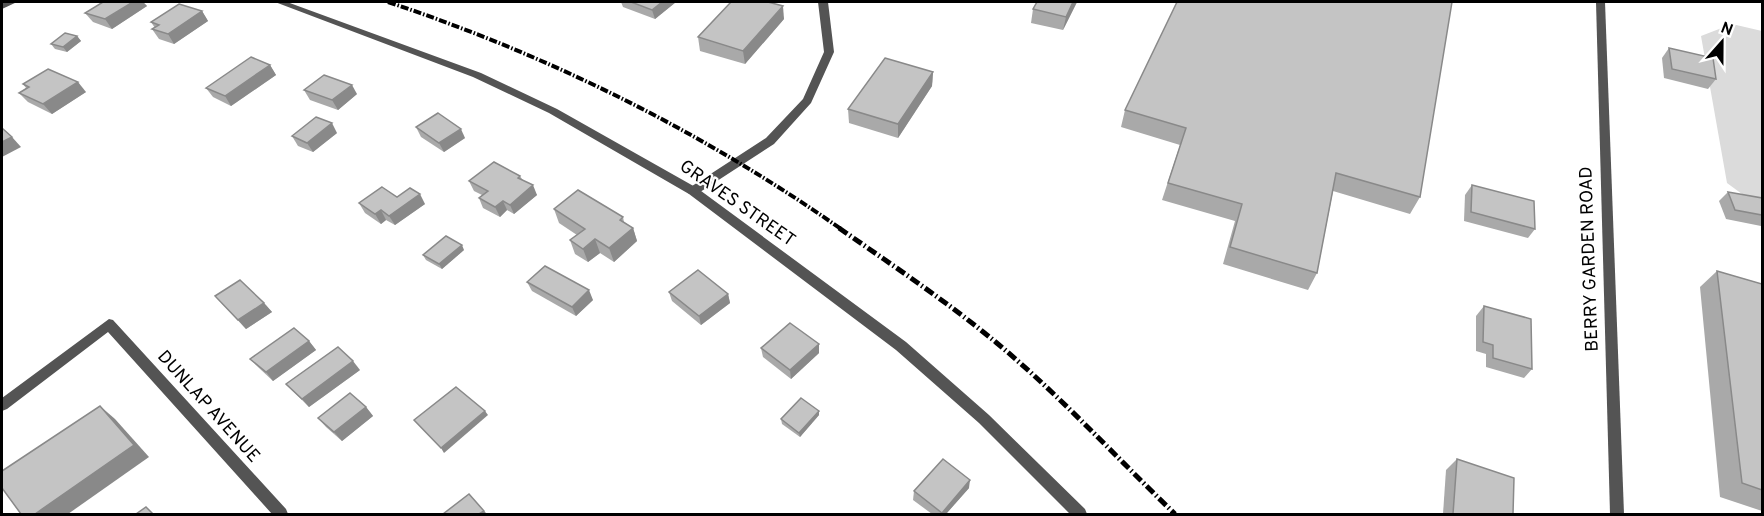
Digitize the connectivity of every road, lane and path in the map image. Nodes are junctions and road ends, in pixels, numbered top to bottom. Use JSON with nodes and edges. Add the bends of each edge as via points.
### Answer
{"nodes":[{"id":1,"x":12,"y":2,"type":"edge"},
{"id":2,"x":280,"y":2,"type":"edge"},
{"id":3,"x":823,"y":2,"type":"edge"},
{"id":4,"x":1600,"y":2,"type":"edge"},
{"id":5,"x":2,"y":6,"type":"edge"},
{"id":6,"x":693,"y":191,"type":"junction"},
{"id":7,"x":2,"y":405,"type":"edge"},
{"id":8,"x":282,"y":514,"type":"edge"},
{"id":9,"x":1080,"y":514,"type":"edge"},
{"id":10,"x":1617,"y":514,"type":"edge"}],
"edges":[{"from":1,"to":5,"type":"street"},
{"from":2,"to":6,"type":"street","name":"GRAVES STREET","via":[[477,75],[553,111]]},
{"from":3,"to":6,"type":"street","via":[[829,52],[807,101],[770,141]]},
{"from":4,"to":10,"type":"street","name":"BERRY GARDEN ROAD"},
{"from":6,"to":9,"type":"street","name":"GRAVES STREET","via":[[901,346],[984,419]]},
{"from":7,"to":8,"type":"street","name":"DUNLAP AVENUE","via":[[109,324]]}]}
